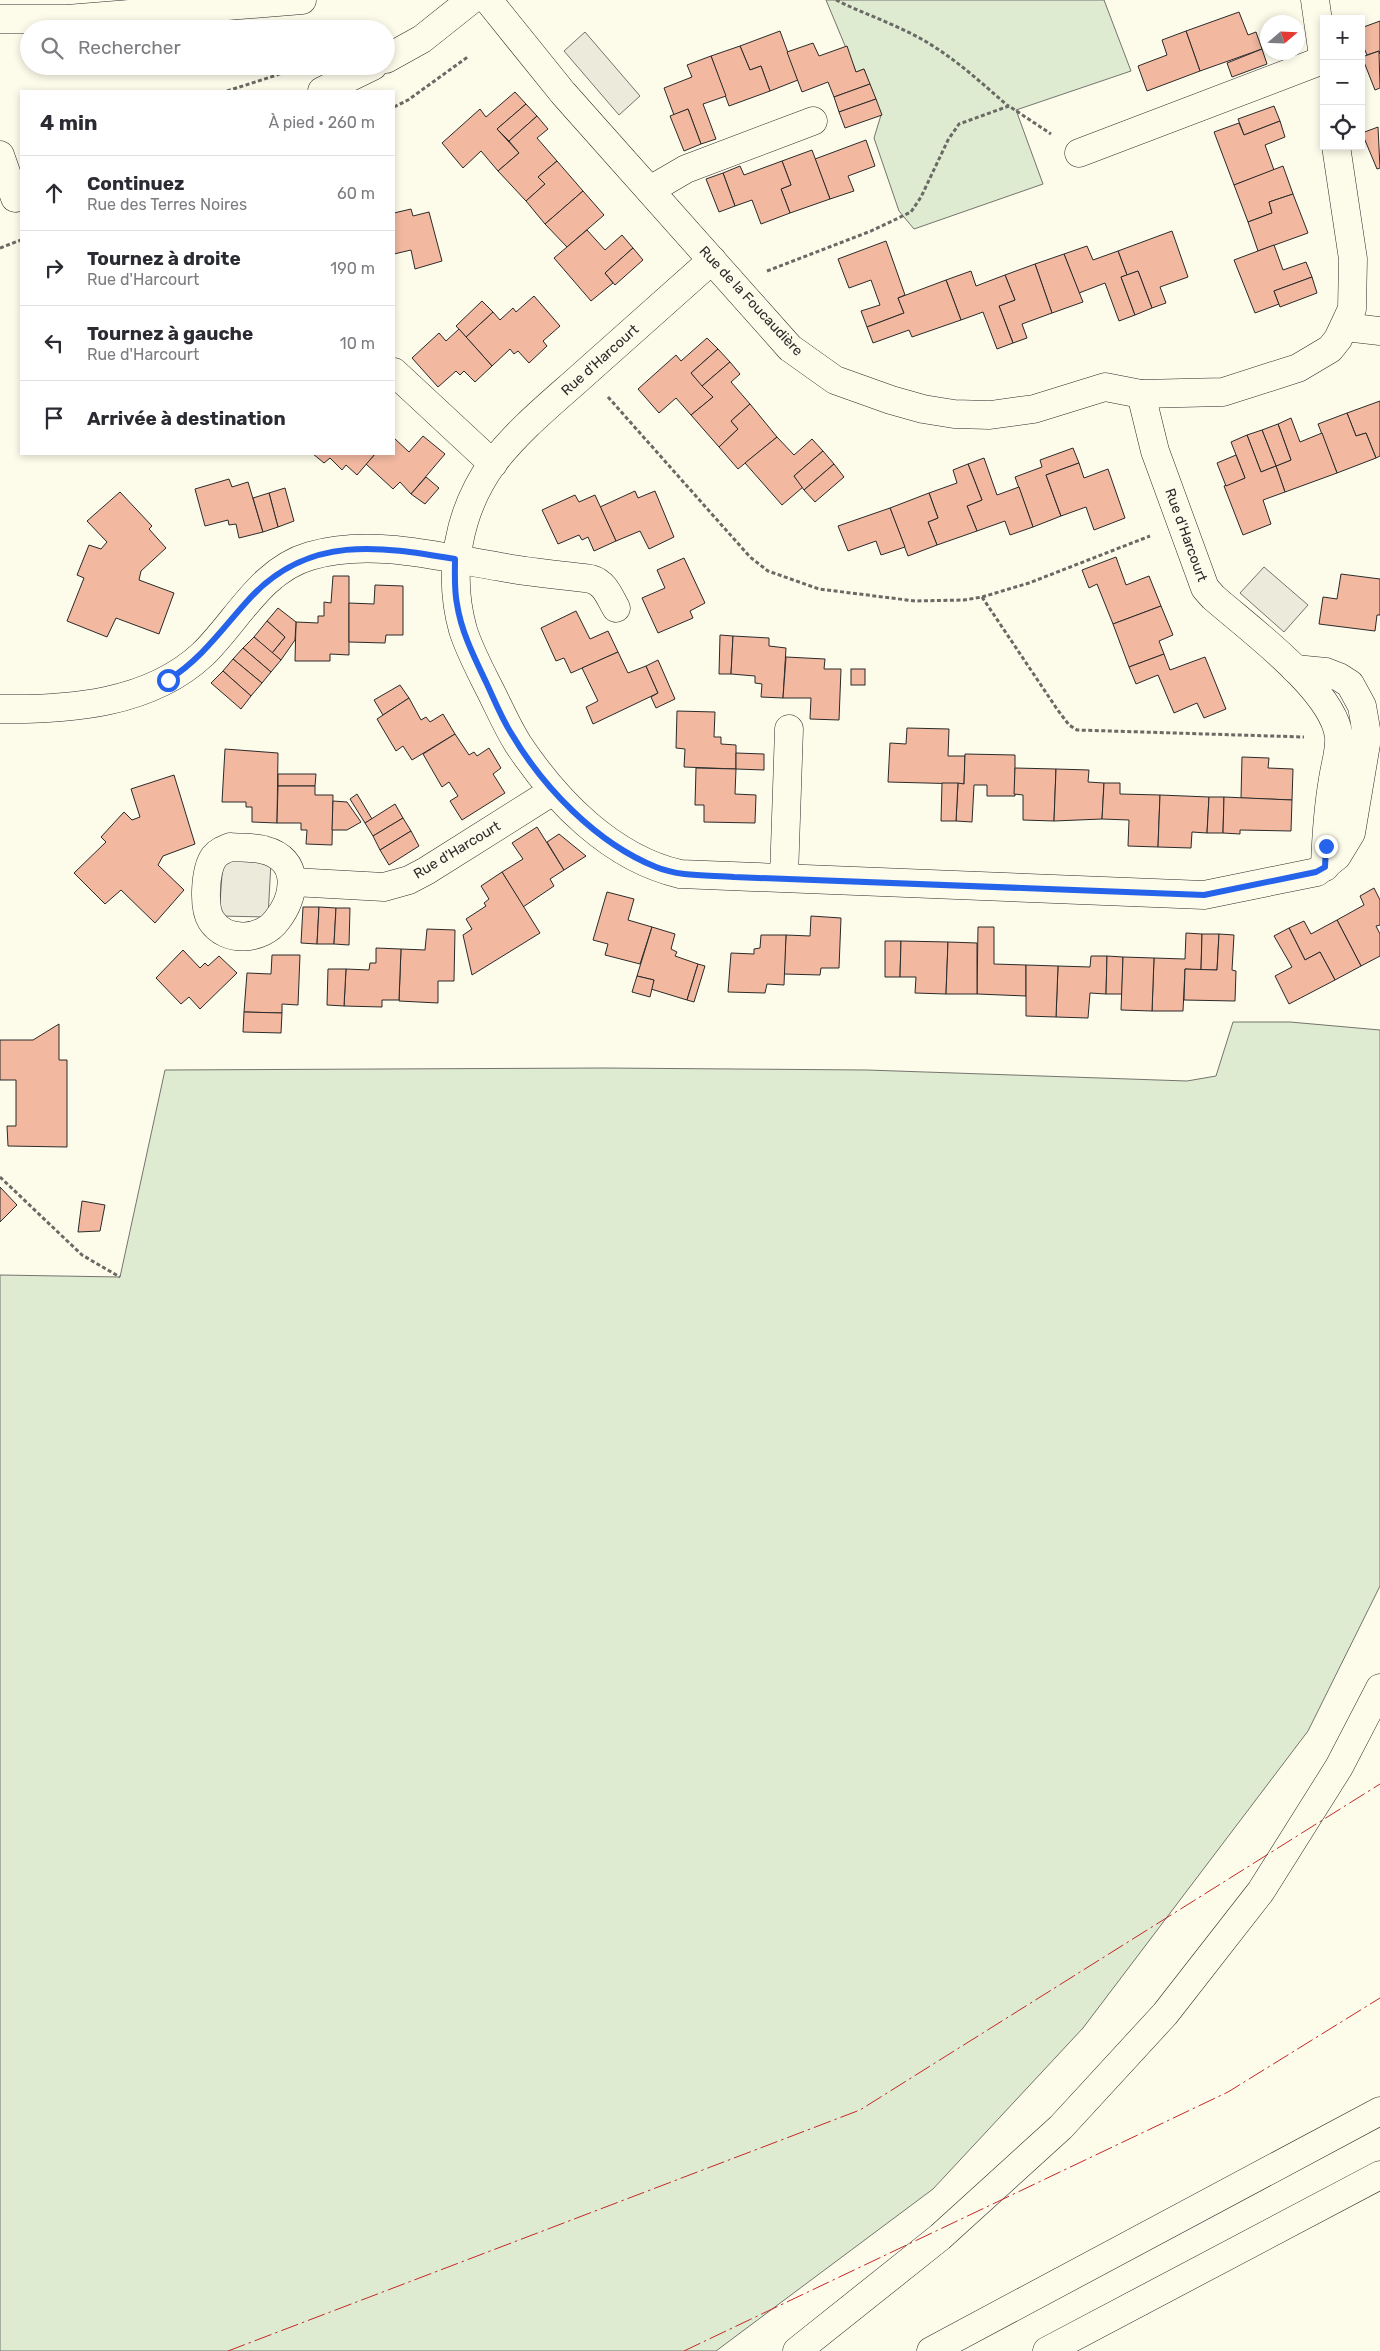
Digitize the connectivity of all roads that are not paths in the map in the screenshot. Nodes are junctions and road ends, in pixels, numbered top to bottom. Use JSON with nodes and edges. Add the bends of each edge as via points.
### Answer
{"nodes":[{"id":1,"x":302,"y":0,"type":"edge"},
{"id":2,"x":471,"y":0,"type":"edge"},
{"id":3,"x":488,"y":0,"type":"edge"},
{"id":4,"x":1315,"y":0,"type":"edge"},
{"id":5,"x":0,"y":19,"type":"edge"},
{"id":6,"x":1320,"y":38,"type":"edge"},
{"id":7,"x":395,"y":54,"type":"edge"},
{"id":8,"x":1320,"y":61,"type":"edge"},
{"id":9,"x":355,"y":75,"type":"edge"},
{"id":10,"x":324,"y":90,"type":"edge"},
{"id":11,"x":813,"y":121,"type":"dead end"},
{"id":12,"x":1337,"y":150,"type":"edge"},
{"id":13,"x":1079,"y":153,"type":"road end"},
{"id":14,"x":0,"y":155,"type":"edge"},
{"id":15,"x":650,"y":190,"type":"junction"},
{"id":16,"x":12,"y":200,"type":"edge"},
{"id":17,"x":712,"y":260,"type":"junction"},
{"id":18,"x":1345,"y":327,"type":"junction"},
{"id":19,"x":1380,"y":331,"type":"edge"},
{"id":20,"x":395,"y":373,"type":"edge"},
{"id":21,"x":1142,"y":394,"type":"junction"},
{"id":22,"x":493,"y":464,"type":"junction"},
{"id":23,"x":455,"y":559,"type":"junction"},
{"id":24,"x":616,"y":608,"type":"dead end"},
{"id":25,"x":1295,"y":668,"type":"junction"},
{"id":26,"x":0,"y":709,"type":"edge"},
{"id":27,"x":789,"y":729,"type":"dead end"},
{"id":28,"x":553,"y":791,"type":"junction"},
{"id":29,"x":1325,"y":867,"type":"junction"},
{"id":30,"x":784,"y":877,"type":"junction"},
{"id":31,"x":293,"y":882,"type":"dead end"},
{"id":32,"x":1380,"y":1688,"type":"edge"},
{"id":33,"x":1380,"y":2112,"type":"edge"},
{"id":34,"x":1380,"y":2175,"type":"edge"},
{"id":35,"x":797,"y":2351,"type":"edge"},
{"id":36,"x":931,"y":2351,"type":"edge"},
{"id":37,"x":1047,"y":2351,"type":"edge"}],
"edges":[{"from":1,"to":5,"type":"main road","via":[[67,19]]},
{"from":2,"to":7,"type":"main road","via":[[422,39]]},
{"from":3,"to":15,"type":"main road","name":"Rue de la Foucaudière","via":[[563,93]]},
{"from":4,"to":6,"type":"main road"},
{"from":8,"to":13,"type":"main road"},
{"from":9,"to":10,"type":"main road"},
{"from":11,"to":15,"type":"main road","via":[[686,169]]},
{"from":12,"to":18,"type":"main road","name":"Rue de la Foucaudière","via":[[1353,259],[1352,309]]},
{"from":14,"to":16,"type":"main road"},
{"from":15,"to":17,"type":"main road","name":"Rue de la Foucaudière"},
{"from":17,"to":21,"type":"main road","name":"Rue de la Foucaudière","via":[[790,348],[810,364],[835,380],[891,400],[954,414],[990,415],[1034,409],[1105,387]]},
{"from":17,"to":22,"type":"main road","name":"Rue d'Harcourt","via":[[522,430]]},
{"from":18,"to":19,"type":"main road"},
{"from":18,"to":21,"type":"main road","name":"Rue de la Foucaudière","via":[[1330,349],[1289,371],[1223,392]]},
{"from":20,"to":22,"type":"main road"},
{"from":21,"to":25,"type":"main road","name":"Rue d'Harcourt","via":[[1155,451],[1200,575],[1213,597]]},
{"from":22,"to":23,"type":"main road","name":"Rue d'Harcourt","via":[[468,512]]},
{"from":23,"to":24,"type":"main road","via":[[599,581]]},
{"from":23,"to":26,"type":"main road","via":[[380,550],[350,550],[309,556],[269,579],[203,653],[168,680],[124,696],[78,705]]},
{"from":23,"to":28,"type":"main road","name":"Rue d'Harcourt","via":[[456,603],[464,632],[511,732]]},
{"from":25,"to":29,"type":"main road","name":"Rue d'Harcourt","via":[[1327,706],[1339,738],[1326,828]]},
{"from":25,"to":29,"type":"main road","name":"Rue d'Harcourt","via":[[1339,677],[1354,691],[1364,714],[1366,744],[1351,833],[1346,845]]},
{"from":27,"to":30,"type":"main road"},
{"from":28,"to":30,"type":"main road","name":"Rue d'Harcourt","via":[[616,845],[658,868],[680,874]]},
{"from":28,"to":31,"type":"main road","name":"Rue d'Harcourt","via":[[426,871],[397,885]]},
{"from":29,"to":30,"type":"main road","name":"Rue d'Harcourt","via":[[1316,872],[1204,895]]},
{"from":32,"to":35,"type":"main road","via":[[1339,1767],[1261,1891],[1165,2014],[1061,2127],[940,2237]]},
{"from":33,"to":36,"type":"main road"},
{"from":34,"to":37,"type":"main road"}]}
